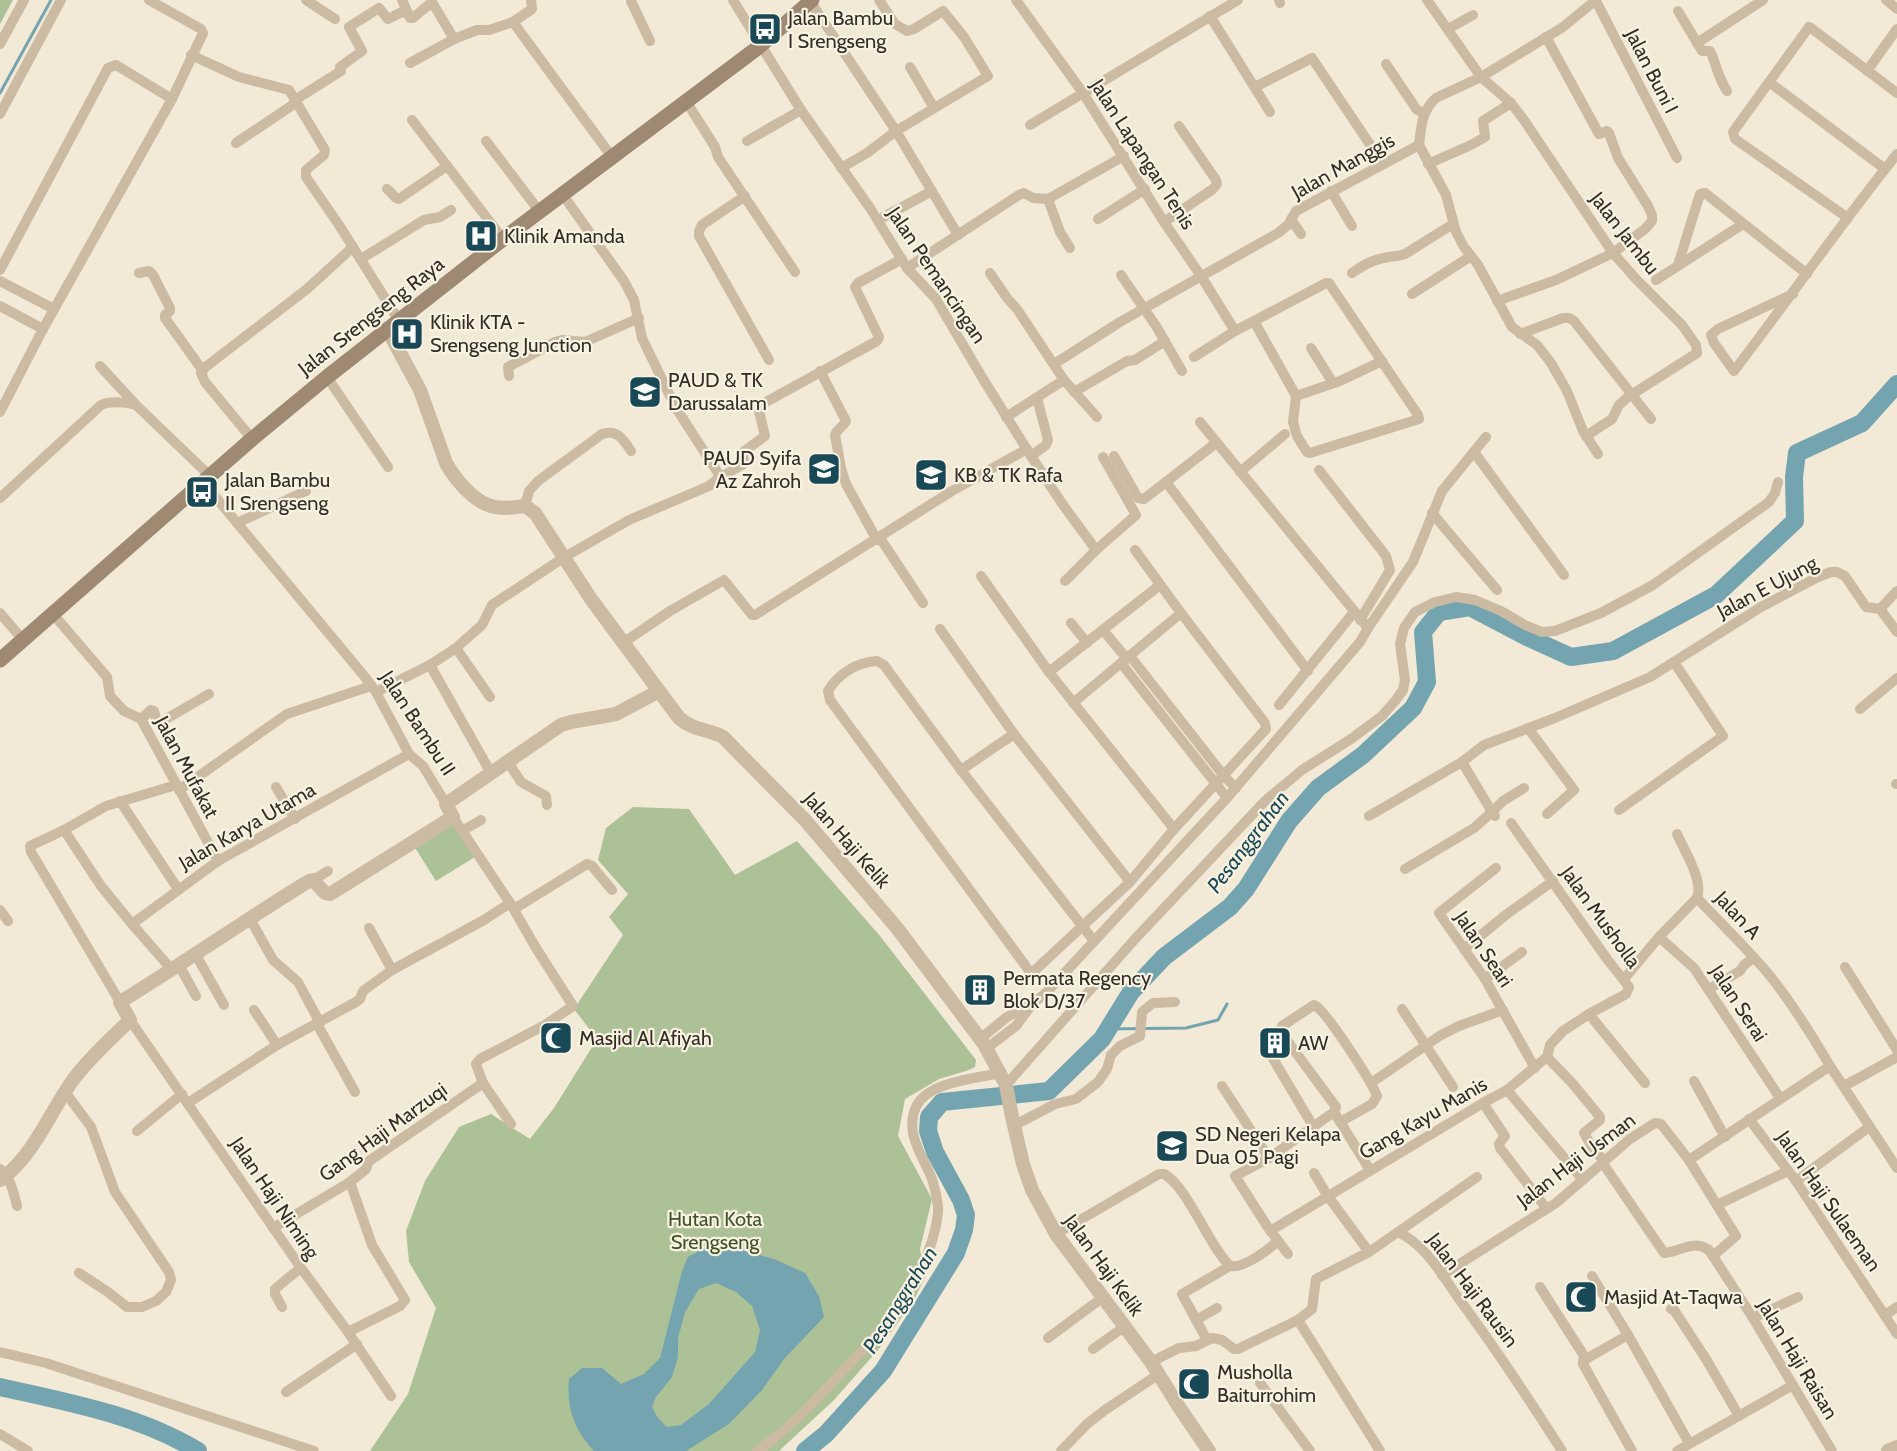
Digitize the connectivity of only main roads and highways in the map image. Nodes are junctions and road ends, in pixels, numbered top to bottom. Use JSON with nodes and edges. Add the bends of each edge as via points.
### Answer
{"nodes":[{"id":1,"x":811,"y":1,"type":"edge"},
{"id":2,"x":0,"y":660,"type":"edge"}],
"edges":[{"from":1,"to":2,"type":"main road","name":"Jalan Srengseng Raya","via":[[760,46],[327,377]]}]}
